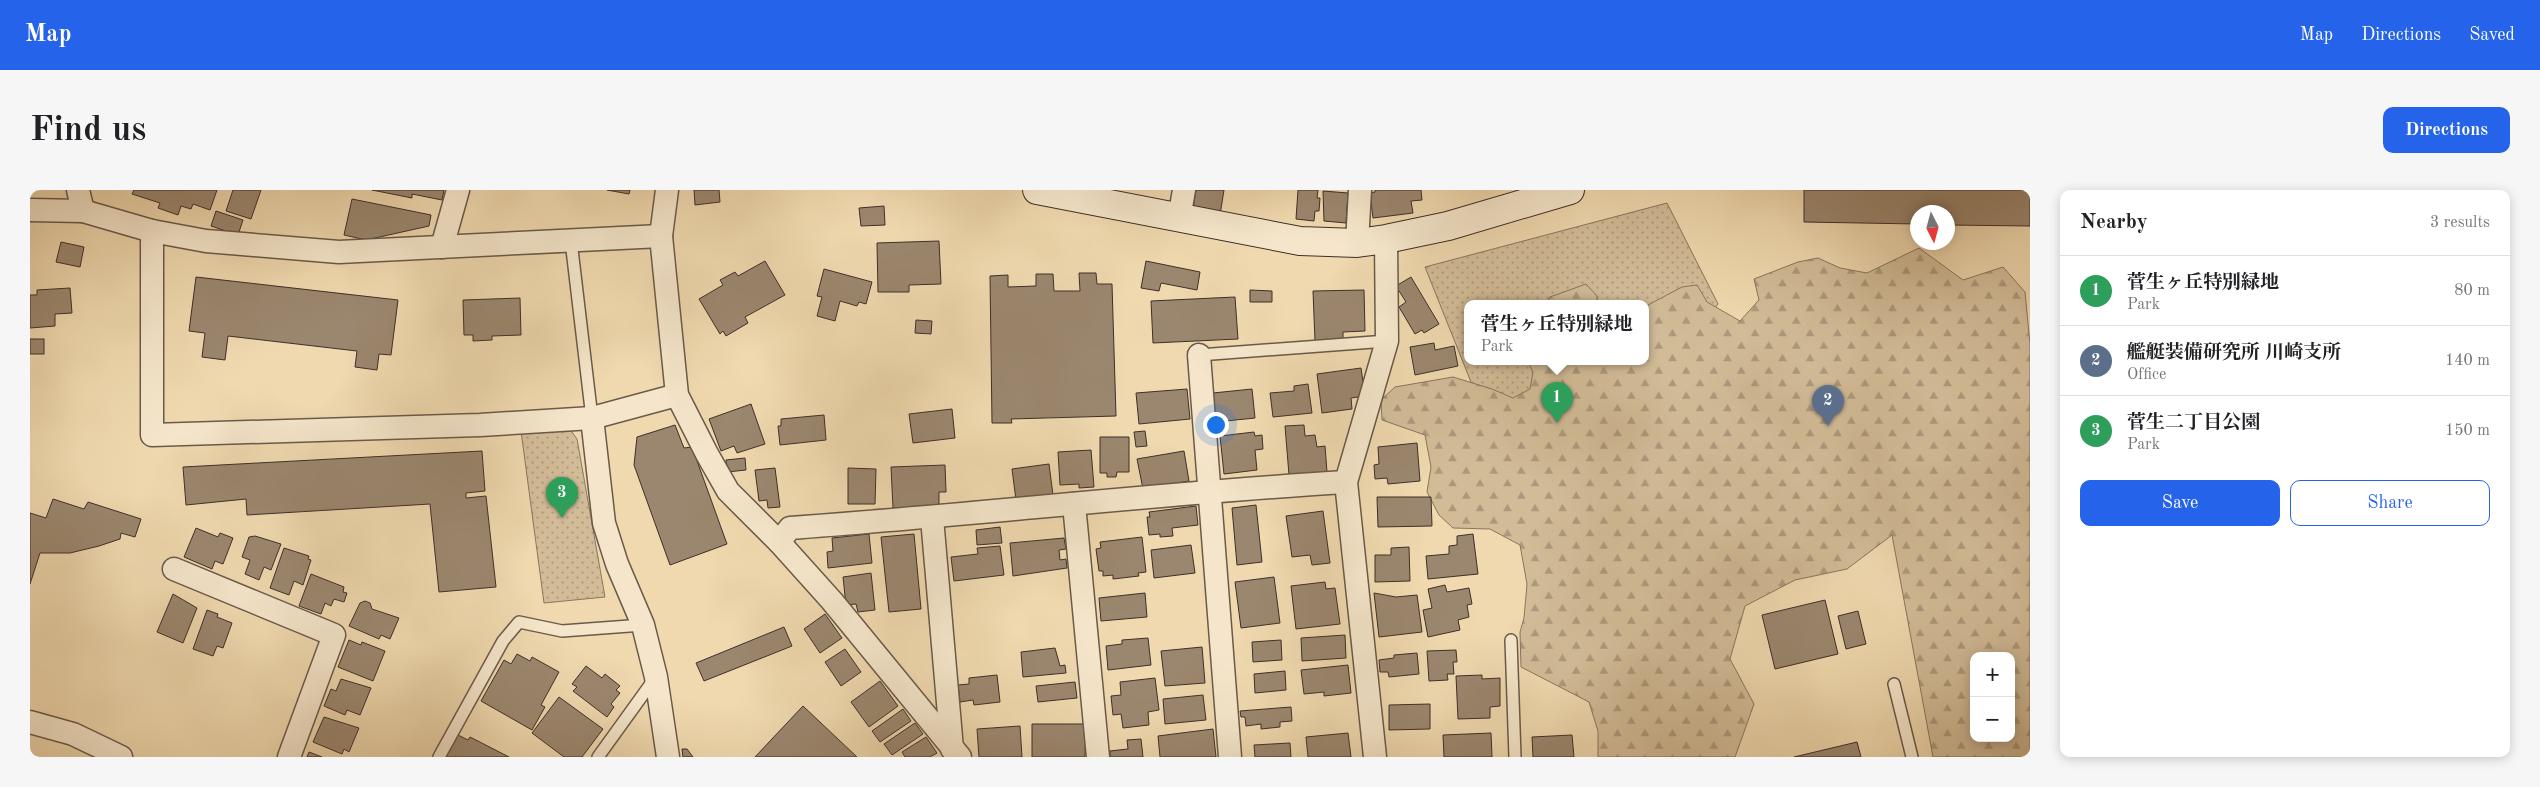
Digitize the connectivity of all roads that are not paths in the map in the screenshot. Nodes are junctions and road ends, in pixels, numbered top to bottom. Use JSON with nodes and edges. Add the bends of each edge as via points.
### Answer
{"nodes":[{"id":1,"x":458,"y":190,"type":"edge"},
{"id":2,"x":667,"y":190,"type":"edge"},
{"id":3,"x":1037,"y":190,"type":"edge"},
{"id":4,"x":1184,"y":190,"type":"edge"},
{"id":5,"x":1360,"y":190,"type":"edge"},
{"id":6,"x":1570,"y":190,"type":"edge"},
{"id":7,"x":1075,"y":194,"type":"edge"},
{"id":8,"x":1508,"y":199,"type":"edge"},
{"id":9,"x":80,"y":201,"type":"edge"},
{"id":10,"x":30,"y":210,"type":"edge"},
{"id":11,"x":1179,"y":219,"type":"junction"},
{"id":12,"x":152,"y":231,"type":"junction"},
{"id":13,"x":661,"y":236,"type":"junction"},
{"id":14,"x":1386,"y":240,"type":"junction"},
{"id":15,"x":571,"y":241,"type":"junction"},
{"id":16,"x":1356,"y":243,"type":"junction"},
{"id":17,"x":442,"y":247,"type":"junction"},
{"id":18,"x":1387,"y":341,"type":"junction"},
{"id":19,"x":1199,"y":355,"type":"joint"},
{"id":20,"x":677,"y":395,"type":"junction"},
{"id":21,"x":592,"y":418,"type":"junction"},
{"id":22,"x":1346,"y":482,"type":"junction"},
{"id":23,"x":1210,"y":490,"type":"junction"},
{"id":24,"x":1074,"y":504,"type":"junction"},
{"id":25,"x":932,"y":518,"type":"junction"},
{"id":26,"x":779,"y":542,"type":"junction"},
{"id":27,"x":174,"y":569,"type":"dead end"},
{"id":28,"x":643,"y":625,"type":"junction"},
{"id":29,"x":1511,"y":640,"type":"dead end"},
{"id":30,"x":656,"y":677,"type":"junction"},
{"id":31,"x":1894,"y":684,"type":"dead end"},
{"id":32,"x":30,"y":722,"type":"edge"},
{"id":33,"x":956,"y":753,"type":"edge"},
{"id":34,"x":121,"y":757,"type":"edge"},
{"id":35,"x":289,"y":757,"type":"edge"},
{"id":36,"x":439,"y":757,"type":"edge"},
{"id":37,"x":598,"y":757,"type":"edge"},
{"id":38,"x":668,"y":757,"type":"edge"},
{"id":39,"x":1098,"y":757,"type":"edge"},
{"id":40,"x":1230,"y":757,"type":"edge"},
{"id":41,"x":1374,"y":757,"type":"edge"},
{"id":42,"x":1515,"y":757,"type":"edge"},
{"id":43,"x":1912,"y":757,"type":"edge"}],
"edges":[{"from":1,"to":17,"type":"street"},
{"from":2,"to":13,"type":"street"},
{"from":3,"to":7,"type":"street"},
{"from":4,"to":11,"type":"street"},
{"from":5,"to":16,"type":"street"},
{"from":6,"to":8,"type":"street"},
{"from":7,"to":11,"type":"street"},
{"from":8,"to":14,"type":"street","via":[[1448,226]]},
{"from":9,"to":10,"type":"street"},
{"from":9,"to":12,"type":"street"},
{"from":11,"to":16,"type":"street","via":[[1300,241]]},
{"from":12,"to":17,"type":"street","via":[[206,241],[339,252]]},
{"from":12,"to":21,"type":"street","via":[[152,435],[480,425]]},
{"from":13,"to":15,"type":"street"},
{"from":13,"to":20,"type":"street"},
{"from":14,"to":16,"type":"street"},
{"from":14,"to":18,"type":"street"},
{"from":15,"to":17,"type":"street"},
{"from":15,"to":21,"type":"lane"},
{"from":18,"to":19,"type":"lane"},
{"from":18,"to":22,"type":"street"},
{"from":19,"to":23,"type":"street"},
{"from":20,"to":21,"type":"street"},
{"from":20,"to":26,"type":"street","via":[[728,490]]},
{"from":21,"to":28,"type":"street","via":[[604,523],[616,564]]},
{"from":22,"to":23,"type":"street"},
{"from":22,"to":41,"type":"street"},
{"from":23,"to":24,"type":"street"},
{"from":23,"to":40,"type":"street"},
{"from":24,"to":25,"type":"street"},
{"from":24,"to":39,"type":"street"},
{"from":25,"to":26,"type":"street","via":[[790,528]]},
{"from":25,"to":33,"type":"street"},
{"from":26,"to":33,"type":"street","via":[[832,601]]},
{"from":27,"to":35,"type":"street","via":[[334,635]]},
{"from":28,"to":30,"type":"street"},
{"from":28,"to":36,"type":"lane","via":[[562,631],[519,622],[503,641]]},
{"from":29,"to":42,"type":"lane"},
{"from":30,"to":37,"type":"lane"},
{"from":30,"to":38,"type":"street"},
{"from":31,"to":43,"type":"lane"},
{"from":32,"to":34,"type":"street","via":[[73,734]]}]}
